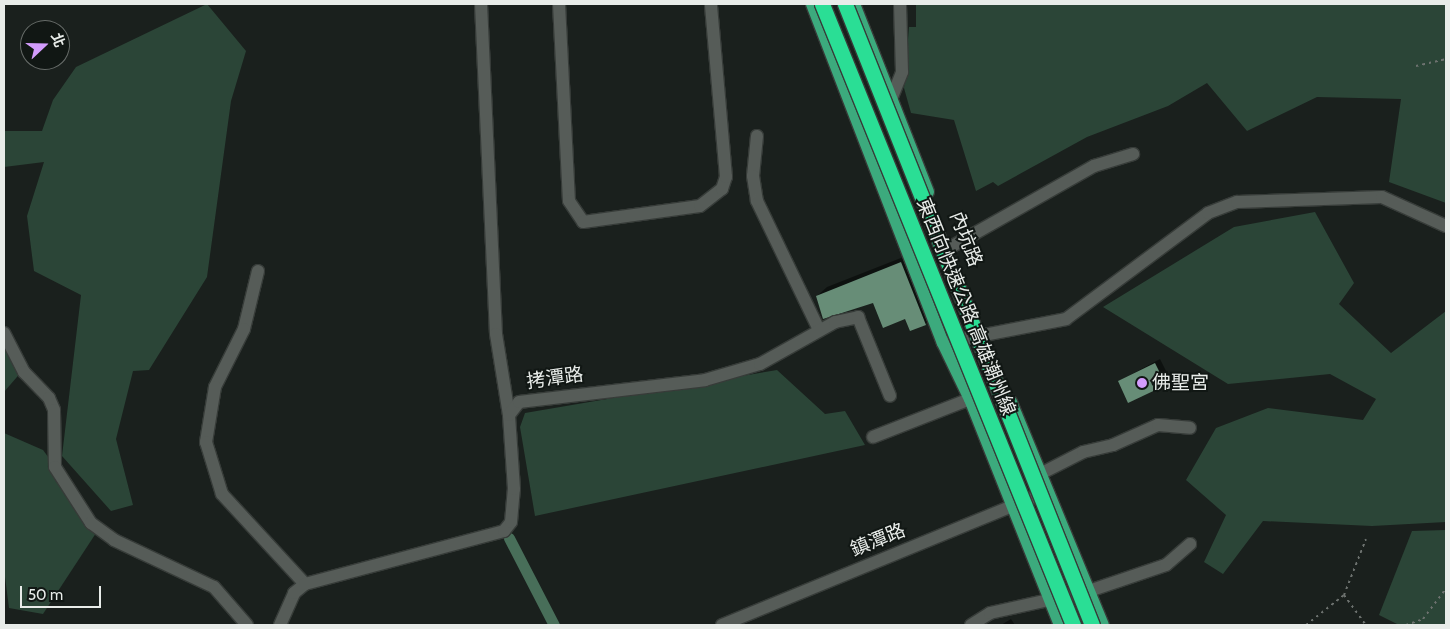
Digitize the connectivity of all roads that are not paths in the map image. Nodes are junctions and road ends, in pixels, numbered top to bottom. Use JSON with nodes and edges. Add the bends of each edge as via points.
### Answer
{"nodes":[{"id":1,"x":481,"y":4,"type":"edge"},
{"id":2,"x":559,"y":4,"type":"edge"},
{"id":3,"x":711,"y":4,"type":"edge"},
{"id":4,"x":812,"y":4,"type":"edge"},
{"id":5,"x":822,"y":4,"type":"edge"},
{"id":6,"x":845,"y":4,"type":"edge"},
{"id":7,"x":854,"y":4,"type":"edge"},
{"id":8,"x":900,"y":4,"type":"edge"},
{"id":9,"x":892,"y":97,"type":"junction"},
{"id":10,"x":756,"y":136,"type":"dead end"},
{"id":11,"x":1133,"y":154,"type":"dead end"},
{"id":12,"x":1446,"y":226,"type":"edge"},
{"id":13,"x":949,"y":248,"type":"junction"},
{"id":14,"x":258,"y":271,"type":"dead end"},
{"id":15,"x":819,"y":330,"type":"junction"},
{"id":16,"x":4,"y":333,"type":"edge"},
{"id":17,"x":983,"y":338,"type":"junction"},
{"id":18,"x":943,"y":343,"type":"junction"},
{"id":19,"x":890,"y":396,"type":"dead end"},
{"id":20,"x":970,"y":399,"type":"junction"},
{"id":21,"x":509,"y":416,"type":"junction"},
{"id":22,"x":1190,"y":428,"type":"dead end"},
{"id":23,"x":873,"y":436,"type":"dead end"},
{"id":24,"x":1042,"y":473,"type":"junction"},
{"id":25,"x":1048,"y":491,"type":"junction"},
{"id":26,"x":1012,"y":505,"type":"junction"},
{"id":27,"x":1190,"y":544,"type":"dead end"},
{"id":28,"x":306,"y":584,"type":"junction"},
{"id":29,"x":1089,"y":591,"type":"junction"},
{"id":30,"x":1050,"y":600,"type":"junction"},
{"id":31,"x":247,"y":625,"type":"edge"},
{"id":32,"x":280,"y":625,"type":"edge"},
{"id":33,"x":722,"y":625,"type":"edge"},
{"id":34,"x":971,"y":625,"type":"edge"},
{"id":35,"x":1060,"y":625,"type":"edge"},
{"id":36,"x":1073,"y":625,"type":"edge"},
{"id":37,"x":1092,"y":625,"type":"edge"},
{"id":38,"x":1103,"y":625,"type":"edge"}],
"edges":[{"from":1,"to":21,"type":"street","via":[[496,334]]},
{"from":2,"to":3,"type":"street","via":[[569,201],[583,222],[700,206],[722,189],[726,177]]},
{"from":4,"to":18,"type":"main road"},
{"from":5,"to":36,"type":"highway","name":"東西向快速公路 高雄潮州線","bridge":true},
{"from":6,"to":37,"type":"highway","name":"東西向快速公路 高雄潮州線","bridge":true},
{"from":7,"to":9,"type":"main road","name":"內坑路"},
{"from":8,"to":9,"type":"street","via":[[902,72]]},
{"from":9,"to":13,"type":"main road","name":"內坑路"},
{"from":10,"to":15,"type":"street","via":[[753,176],[757,201]]},
{"from":11,"to":13,"type":"street","via":[[1094,166]]},
{"from":12,"to":17,"type":"street","via":[[1382,197],[1237,202],[1208,213],[1066,320]]},
{"from":13,"to":17,"type":"main road","name":"內坑路"},
{"from":14,"to":28,"type":"street","via":[[244,329],[215,387],[206,442],[222,494]]},
{"from":15,"to":19,"type":"street","name":"拷潭路","via":[[858,318]]},
{"from":15,"to":21,"type":"street","name":"拷潭路","via":[[742,370],[705,380],[549,395],[519,402]]},
{"from":16,"to":31,"type":"street","via":[[24,372],[49,398],[55,468],[91,523],[114,540],[214,587]]},
{"from":17,"to":18,"type":"street"},
{"from":17,"to":24,"type":"main road","name":"內坑路"},
{"from":18,"to":20,"type":"main road"},
{"from":20,"to":23,"type":"street"},
{"from":20,"to":26,"type":"main road"},
{"from":21,"to":28,"type":"street","via":[[514,489],[511,522],[504,531]]},
{"from":22,"to":24,"type":"street","via":[[1158,425],[1113,445],[1083,452]]},
{"from":24,"to":25,"type":"main road","name":"內坑路"},
{"from":25,"to":26,"type":"street","name":"鎮潭路"},
{"from":25,"to":29,"type":"main road","name":"內坑路"},
{"from":26,"to":30,"type":"main road"},
{"from":26,"to":33,"type":"street","name":"鎮潭路"},
{"from":27,"to":29,"type":"street","via":[[1181,557],[1166,565]]},
{"from":28,"to":32,"type":"street","via":[[294,593]]},
{"from":29,"to":30,"type":"street"},
{"from":29,"to":38,"type":"main road","name":"內坑路"},
{"from":30,"to":34,"type":"street","via":[[990,614]]},
{"from":30,"to":35,"type":"main road"}]}
